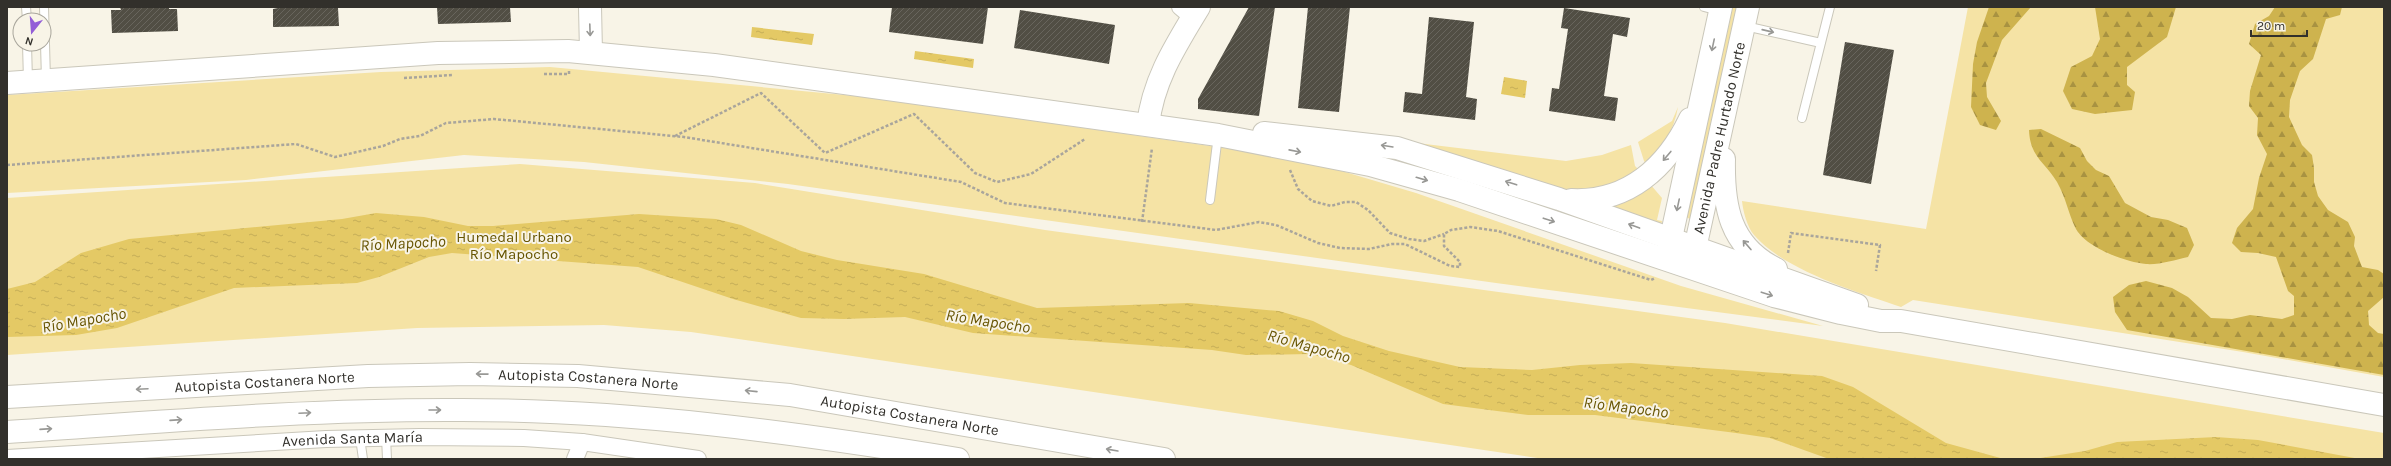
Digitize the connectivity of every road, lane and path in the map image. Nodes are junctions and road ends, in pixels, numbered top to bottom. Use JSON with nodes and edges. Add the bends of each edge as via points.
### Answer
{"nodes":[{"id":1,"x":44,"y":7,"type":"edge"},
{"id":2,"x":590,"y":7,"type":"edge"},
{"id":3,"x":1830,"y":7,"type":"edge"},
{"id":4,"x":1715,"y":8,"type":"edge"},
{"id":5,"x":1191,"y":11,"type":"edge"},
{"id":6,"x":1746,"y":16,"type":"edge"},
{"id":7,"x":1821,"y":44,"type":"junction"},
{"id":8,"x":27,"y":52,"type":"edge"},
{"id":9,"x":591,"y":52,"type":"junction"},
{"id":10,"x":27,"y":82,"type":"edge"},
{"id":11,"x":1704,"y":85,"type":"junction"},
{"id":12,"x":1726,"y":111,"type":"junction"},
{"id":13,"x":1802,"y":118,"type":"dead end"},
{"id":14,"x":1148,"y":125,"type":"junction"},
{"id":15,"x":1226,"y":136,"type":"junction"},
{"id":16,"x":674,"y":137,"type":"junction"},
{"id":17,"x":1085,"y":138,"type":"dead end"},
{"id":18,"x":1152,"y":148,"type":"dead end"},
{"id":19,"x":7,"y":165,"type":"edge"},
{"id":20,"x":1288,"y":166,"type":"dead end"},
{"id":21,"x":1210,"y":200,"type":"dead end"},
{"id":22,"x":1559,"y":200,"type":"junction"},
{"id":23,"x":1142,"y":222,"type":"junction"},
{"id":24,"x":1444,"y":234,"type":"junction"},
{"id":25,"x":1693,"y":258,"type":"junction"},
{"id":26,"x":1665,"y":259,"type":"junction"},
{"id":27,"x":1876,"y":270,"type":"dead end"},
{"id":28,"x":1786,"y":273,"type":"junction"},
{"id":29,"x":1814,"y":289,"type":"junction"},
{"id":30,"x":1901,"y":321,"type":"junction"},
{"id":31,"x":7,"y":398,"type":"edge"},
{"id":32,"x":2384,"y":405,"type":"edge"},
{"id":33,"x":7,"y":432,"type":"edge"},
{"id":34,"x":386,"y":437,"type":"junction"},
{"id":35,"x":360,"y":438,"type":"junction"},
{"id":36,"x":582,"y":442,"type":"junction"},
{"id":37,"x":614,"y":453,"type":"edge"},
{"id":38,"x":7,"y":458,"type":"edge"},
{"id":39,"x":363,"y":459,"type":"edge"},
{"id":40,"x":387,"y":459,"type":"edge"},
{"id":41,"x":575,"y":459,"type":"edge"},
{"id":42,"x":698,"y":459,"type":"edge"},
{"id":43,"x":958,"y":459,"type":"edge"},
{"id":44,"x":1164,"y":459,"type":"edge"}],
"edges":[{"from":1,"to":10,"type":"lane"},
{"from":2,"to":9,"type":"main road","one_way":true},
{"from":3,"to":7,"type":"lane"},
{"from":4,"to":11,"type":"main road","name":"Avenida Padre Hurtado Norte","one_way":true},
{"from":5,"to":14,"type":"main road","via":[[1153,94]]},
{"from":6,"to":7,"type":"lane","one_way":true},
{"from":6,"to":12,"type":"main road","name":"Avenida Padre Hurtado Norte"},
{"from":7,"to":13,"type":"lane"},
{"from":8,"to":10,"type":"lane"},
{"from":9,"to":10,"type":"main road","via":[[438,53]]},
{"from":9,"to":14,"type":"main road","via":[[714,64]]},
{"from":11,"to":22,"type":"main road","one_way":true,"via":[[1684,131],[1669,155],[1649,175],[1629,188],[1607,196],[1584,200]]},
{"from":11,"to":26,"type":"main road","name":"Avenida Padre Hurtado Norte","one_way":true},
{"from":12,"to":25,"type":"main road","name":"Avenida Padre Hurtado Norte"},
{"from":28,"to":12,"type":"main road","one_way":true,"via":[[1760,259],[1749,249],[1729,214],[1724,193]]},
{"from":14,"to":15,"type":"main road"},
{"from":15,"to":21,"type":"lane"},
{"from":22,"to":15,"type":"main road","one_way":true,"via":[[1397,148],[1275,133]]},
{"from":15,"to":26,"type":"main road","one_way":true,"via":[[1400,173],[1466,192]]},
{"from":16,"to":17,"type":"path","via":[[760,93],[825,153],[914,114],[975,173],[997,182],[1031,174]]},
{"from":16,"to":19,"type":"path","via":[[494,119],[446,123],[420,136],[335,157],[296,144]]},
{"from":16,"to":23,"type":"path","via":[[961,182],[1005,203]]},
{"from":18,"to":23,"type":"path"},
{"from":20,"to":24,"type":"path","via":[[1298,189],[1312,201],[1331,206],[1356,202],[1368,210],[1390,233],[1409,239],[1424,241]]},
{"from":26,"to":22,"type":"main road","one_way":true},
{"from":23,"to":24,"type":"path","via":[[1216,230],[1259,222],[1276,225],[1318,243],[1340,248],[1369,249],[1405,244],[1450,266],[1460,266],[1460,262],[1444,246]]},
{"from":24,"to":26,"type":"path","via":[[1451,230],[1470,227],[1498,232],[1651,280]]},
{"from":25,"to":26,"type":"main road"},
{"from":25,"to":29,"type":"main road"},
{"from":25,"to":30,"type":"main road","one_way":true,"via":[[1774,296],[1841,314],[1881,321]]},
{"from":27,"to":28,"type":"path","via":[[1880,245],[1791,233]]},
{"from":28,"to":29,"type":"main road"},
{"from":29,"to":30,"type":"main road"},
{"from":30,"to":32,"type":"main road"},
{"from":44,"to":31,"type":"main road","name":"Autopista Costanera Norte","one_way":true,"via":[[790,395],[578,376],[368,376]]},
{"from":33,"to":43,"type":"main road","one_way":true,"via":[[360,410],[544,412],[644,418],[798,434]]},
{"from":34,"to":35,"type":"street","name":"Avenida Santa María"},
{"from":34,"to":36,"type":"street","name":"Avenida Santa María","via":[[524,438]]},
{"from":34,"to":40,"type":"lane"},
{"from":35,"to":38,"type":"street","name":"Avenida Santa María"},
{"from":35,"to":39,"type":"lane"},
{"from":36,"to":37,"type":"street","name":"Avenida Santa María"},
{"from":36,"to":41,"type":"street"},
{"from":37,"to":42,"type":"street","name":"Avenida Santa María"}]}
